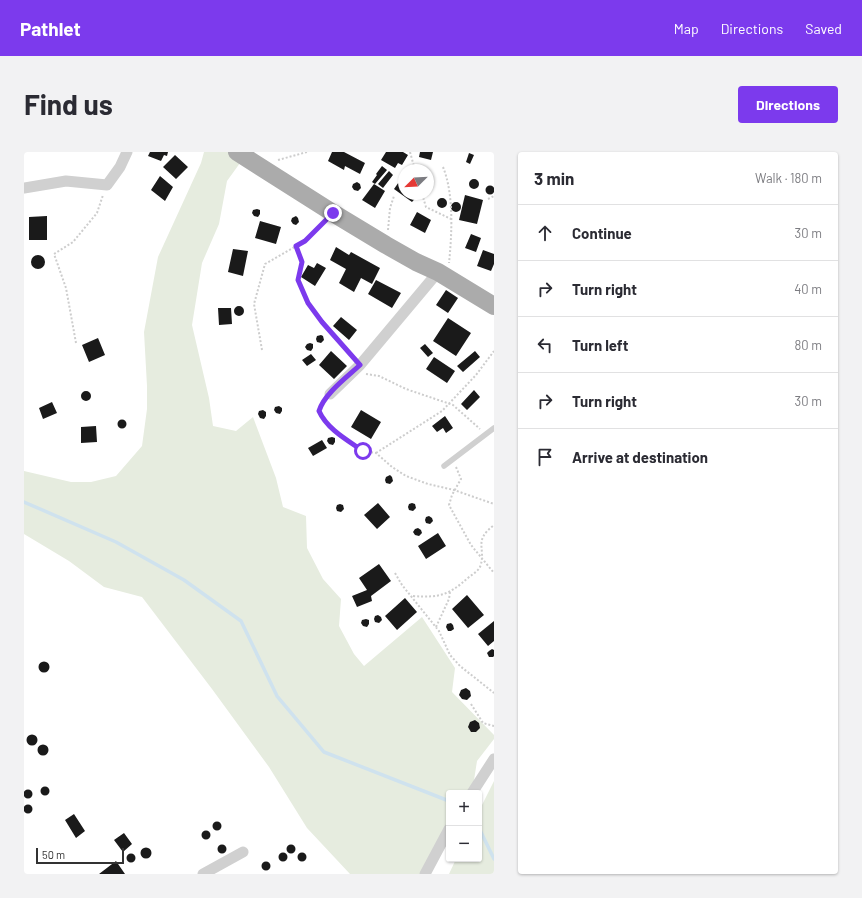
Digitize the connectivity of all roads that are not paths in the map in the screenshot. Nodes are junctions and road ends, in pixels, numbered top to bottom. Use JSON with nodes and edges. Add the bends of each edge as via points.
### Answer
{"nodes":[{"id":1,"x":127,"y":152,"type":"edge"},
{"id":2,"x":237,"y":152,"type":"edge"},
{"id":3,"x":24,"y":188,"type":"edge"},
{"id":4,"x":442,"y":275,"type":"junction"},
{"id":5,"x":494,"y":306,"type":"edge"},
{"id":6,"x":330,"y":394,"type":"road end"},
{"id":7,"x":494,"y":428,"type":"edge"},
{"id":8,"x":444,"y":466,"type":"dead end"},
{"id":9,"x":494,"y":759,"type":"edge"},
{"id":10,"x":474,"y":790,"type":"edge"},
{"id":11,"x":446,"y":835,"type":"edge"},
{"id":12,"x":244,"y":852,"type":"dead end"},
{"id":13,"x":203,"y":874,"type":"edge"},
{"id":14,"x":425,"y":874,"type":"edge"}],
"edges":[{"from":1,"to":3,"type":"street","via":[[107,185],[66,181]]},
{"from":2,"to":4,"type":"main road","via":[[386,245]]},
{"from":4,"to":5,"type":"main road"},
{"from":4,"to":6,"type":"street"},
{"from":7,"to":8,"type":"lane"},
{"from":9,"to":10,"type":"street"},
{"from":11,"to":14,"type":"street"},
{"from":12,"to":13,"type":"street"}]}
